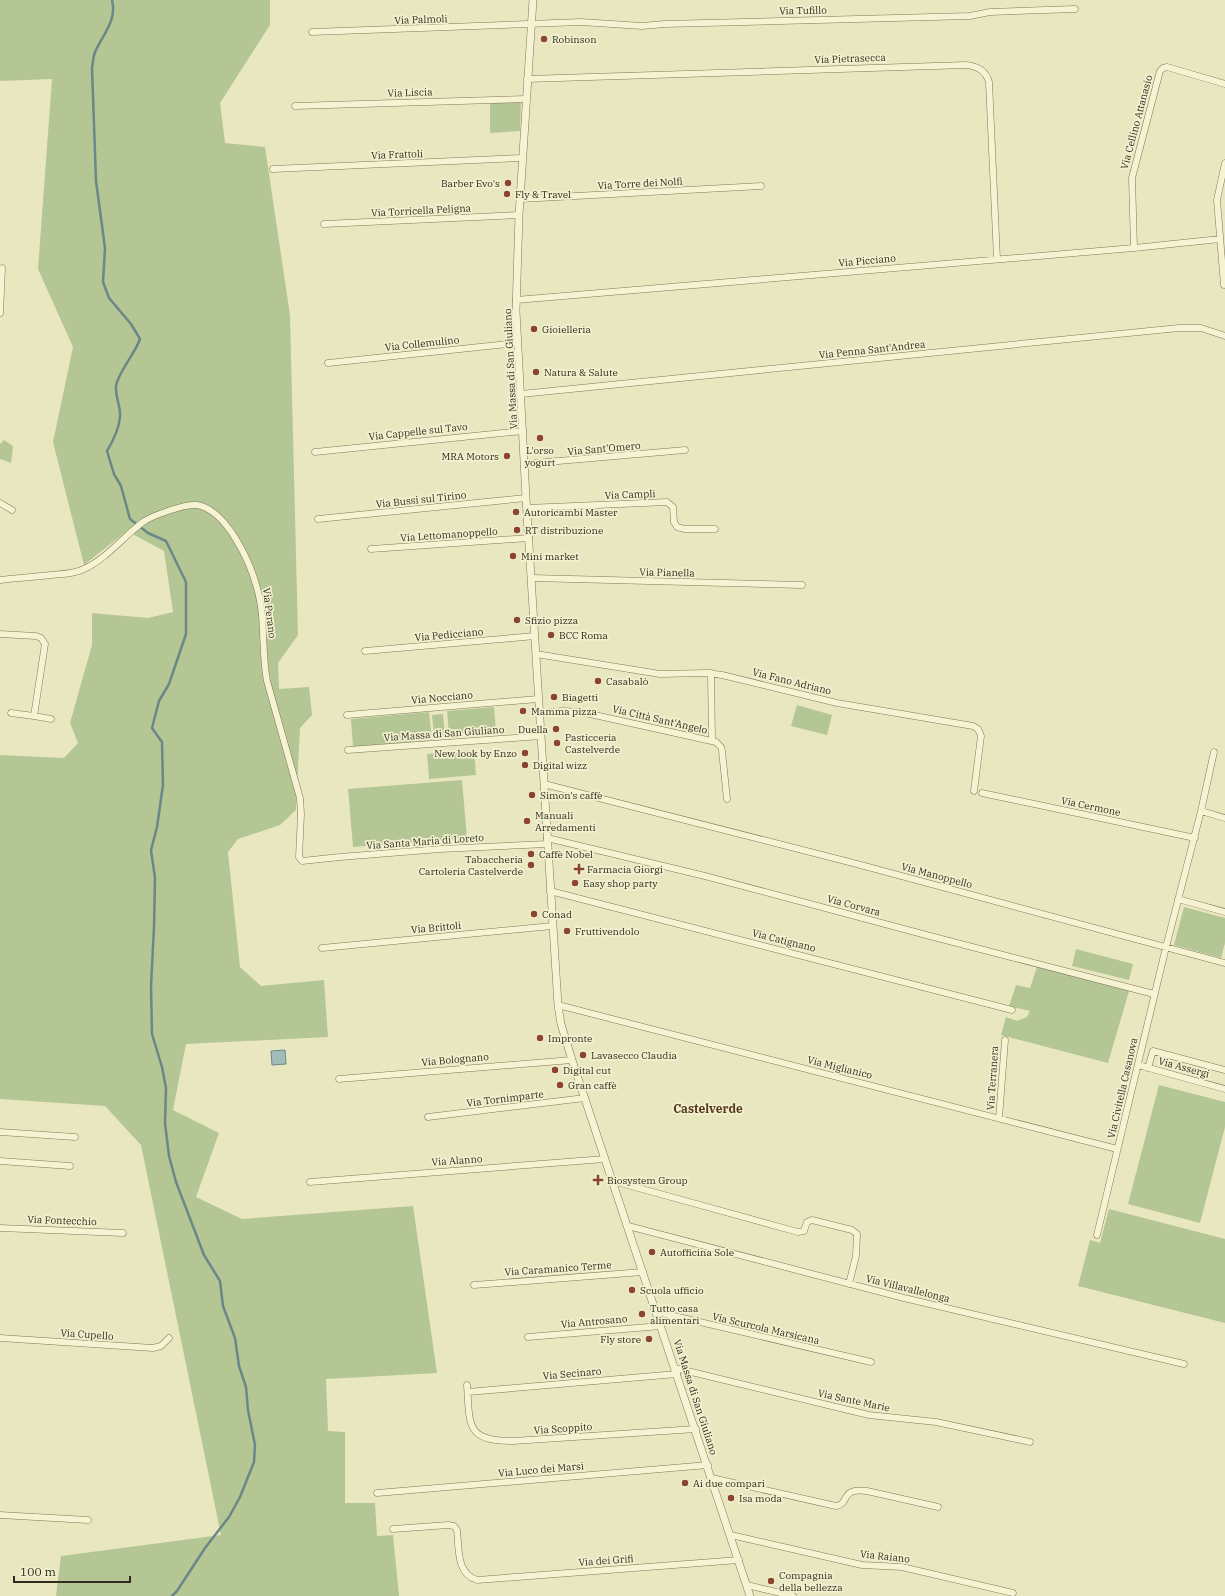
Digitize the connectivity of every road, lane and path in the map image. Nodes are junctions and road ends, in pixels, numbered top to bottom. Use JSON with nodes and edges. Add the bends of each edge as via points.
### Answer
{"nodes":[{"id":1,"x":533,"y":0,"type":"edge"},
{"id":2,"x":1075,"y":9,"type":"dead end"},
{"id":3,"x":531,"y":25,"type":"junction"},
{"id":4,"x":312,"y":32,"type":"dead end"},
{"id":5,"x":527,"y":78,"type":"junction"},
{"id":6,"x":1225,"y":84,"type":"edge"},
{"id":7,"x":526,"y":99,"type":"junction"},
{"id":8,"x":295,"y":106,"type":"dead end"},
{"id":9,"x":522,"y":158,"type":"junction"},
{"id":10,"x":1225,"y":163,"type":"edge"},
{"id":11,"x":273,"y":169,"type":"dead end"},
{"id":12,"x":761,"y":186,"type":"dead end"},
{"id":13,"x":520,"y":199,"type":"junction"},
{"id":14,"x":519,"y":215,"type":"junction"},
{"id":15,"x":324,"y":224,"type":"dead end"},
{"id":16,"x":1220,"y":239,"type":"junction"},
{"id":17,"x":1134,"y":248,"type":"junction"},
{"id":18,"x":997,"y":259,"type":"junction"},
{"id":19,"x":2,"y":268,"type":"dead end"},
{"id":20,"x":1224,"y":285,"type":"dead end"},
{"id":21,"x":516,"y":300,"type":"junction"},
{"id":22,"x":0,"y":313,"type":"edge"},
{"id":23,"x":1225,"y":336,"type":"edge"},
{"id":24,"x":518,"y":343,"type":"junction"},
{"id":25,"x":328,"y":363,"type":"dead end"},
{"id":26,"x":521,"y":394,"type":"junction"},
{"id":27,"x":523,"y":431,"type":"junction"},
{"id":28,"x":685,"y":450,"type":"dead end"},
{"id":29,"x":315,"y":452,"type":"dead end"},
{"id":30,"x":524,"y":464,"type":"junction"},
{"id":31,"x":526,"y":498,"type":"junction"},
{"id":32,"x":0,"y":503,"type":"edge"},
{"id":33,"x":527,"y":508,"type":"junction"},
{"id":34,"x":12,"y":510,"type":"dead end"},
{"id":35,"x":318,"y":519,"type":"dead end"},
{"id":36,"x":715,"y":529,"type":"dead end"},
{"id":37,"x":529,"y":538,"type":"junction"},
{"id":38,"x":371,"y":550,"type":"dead end"},
{"id":39,"x":532,"y":578,"type":"junction"},
{"id":40,"x":0,"y":580,"type":"edge"},
{"id":41,"x":802,"y":585,"type":"dead end"},
{"id":42,"x":0,"y":634,"type":"edge"},
{"id":43,"x":535,"y":636,"type":"junction"},
{"id":44,"x":365,"y":651,"type":"dead end"},
{"id":45,"x":536,"y":654,"type":"junction"},
{"id":46,"x":711,"y":673,"type":"junction"},
{"id":47,"x":538,"y":699,"type":"junction"},
{"id":48,"x":11,"y":713,"type":"dead end"},
{"id":49,"x":540,"y":713,"type":"junction"},
{"id":50,"x":347,"y":715,"type":"dead end"},
{"id":51,"x":34,"y":716,"type":"junction"},
{"id":52,"x":51,"y":719,"type":"dead end"},
{"id":53,"x":541,"y":736,"type":"junction"},
{"id":54,"x":712,"y":741,"type":"junction"},
{"id":55,"x":348,"y":750,"type":"dead end"},
{"id":56,"x":1214,"y":752,"type":"dead end"},
{"id":57,"x":544,"y":784,"type":"junction"},
{"id":58,"x":974,"y":791,"type":"dead end"},
{"id":59,"x":982,"y":793,"type":"dead end"},
{"id":60,"x":727,"y":799,"type":"dead end"},
{"id":61,"x":1201,"y":811,"type":"junction"},
{"id":62,"x":1225,"y":818,"type":"edge"},
{"id":63,"x":1195,"y":838,"type":"junction"},
{"id":64,"x":547,"y":841,"type":"junction"},
{"id":65,"x":304,"y":862,"type":"joint"},
{"id":66,"x":550,"y":891,"type":"junction"},
{"id":67,"x":1178,"y":899,"type":"junction"},
{"id":68,"x":1225,"y":912,"type":"edge"},
{"id":69,"x":552,"y":926,"type":"junction"},
{"id":70,"x":1166,"y":946,"type":"junction"},
{"id":71,"x":322,"y":948,"type":"dead end"},
{"id":72,"x":1225,"y":963,"type":"edge"},
{"id":73,"x":1154,"y":994,"type":"junction"},
{"id":74,"x":558,"y":1005,"type":"junction"},
{"id":75,"x":1012,"y":1010,"type":"dead end"},
{"id":76,"x":1004,"y":1040,"type":"dead end"},
{"id":77,"x":1142,"y":1048,"type":"junction"},
{"id":78,"x":1153,"y":1051,"type":"junction"},
{"id":79,"x":572,"y":1060,"type":"junction"},
{"id":80,"x":1138,"y":1065,"type":"junction"},
{"id":81,"x":1148,"y":1068,"type":"junction"},
{"id":82,"x":1225,"y":1070,"type":"edge"},
{"id":83,"x":339,"y":1079,"type":"dead end"},
{"id":84,"x":1225,"y":1089,"type":"edge"},
{"id":85,"x":585,"y":1098,"type":"junction"},
{"id":86,"x":428,"y":1117,"type":"dead end"},
{"id":87,"x":999,"y":1118,"type":"junction"},
{"id":88,"x":0,"y":1132,"type":"edge"},
{"id":89,"x":75,"y":1137,"type":"dead end"},
{"id":90,"x":1117,"y":1149,"type":"junction"},
{"id":91,"x":605,"y":1159,"type":"junction"},
{"id":92,"x":0,"y":1161,"type":"edge"},
{"id":93,"x":70,"y":1166,"type":"dead end"},
{"id":94,"x":613,"y":1181,"type":"junction"},
{"id":95,"x":310,"y":1182,"type":"dead end"},
{"id":96,"x":628,"y":1226,"type":"junction"},
{"id":97,"x":0,"y":1228,"type":"edge"},
{"id":98,"x":123,"y":1233,"type":"dead end"},
{"id":99,"x":1097,"y":1235,"type":"dead end"},
{"id":100,"x":643,"y":1272,"type":"junction"},
{"id":101,"x":474,"y":1284,"type":"dead end"},
{"id":102,"x":849,"y":1284,"type":"junction"},
{"id":103,"x":657,"y":1312,"type":"junction"},
{"id":104,"x":661,"y":1326,"type":"junction"},
{"id":105,"x":528,"y":1337,"type":"dead end"},
{"id":106,"x":0,"y":1338,"type":"edge"},
{"id":107,"x":169,"y":1338,"type":"dead end"},
{"id":108,"x":871,"y":1362,"type":"dead end"},
{"id":109,"x":1184,"y":1364,"type":"dead end"},
{"id":110,"x":676,"y":1371,"type":"junction"},
{"id":111,"x":467,"y":1388,"type":"joint"},
{"id":112,"x":696,"y":1429,"type":"junction"},
{"id":113,"x":1030,"y":1442,"type":"dead end"},
{"id":114,"x":708,"y":1465,"type":"junction"},
{"id":115,"x":712,"y":1478,"type":"junction"},
{"id":116,"x":377,"y":1493,"type":"dead end"},
{"id":117,"x":938,"y":1507,"type":"dead end"},
{"id":118,"x":0,"y":1515,"type":"edge"},
{"id":119,"x":88,"y":1520,"type":"dead end"},
{"id":120,"x":393,"y":1529,"type":"dead end"},
{"id":121,"x":731,"y":1535,"type":"junction"},
{"id":122,"x":739,"y":1560,"type":"junction"},
{"id":123,"x":747,"y":1585,"type":"junction"},
{"id":124,"x":1013,"y":1593,"type":"dead end"},
{"id":125,"x":750,"y":1596,"type":"edge"},
{"id":126,"x":793,"y":1596,"type":"edge"}],
"edges":[{"from":1,"to":3,"type":"street","name":"Via Massa di San Giuliano"},
{"from":2,"to":3,"type":"street","name":"Via Tufillo","via":[[992,12],[970,16],[648,26],[585,22]]},
{"from":3,"to":4,"type":"street","name":"Via Palmoli"},
{"from":3,"to":5,"type":"street","name":"Via Massa di San Giuliano"},
{"from":5,"to":7,"type":"street","name":"Via Massa di San Giuliano"},
{"from":5,"to":18,"type":"street","name":"Via Pietrasecca","via":[[966,65],[976,67],[984,72],[989,82]]},
{"from":6,"to":17,"type":"street","name":"Via Cellino Attanasio","via":[[1167,67],[1160,71],[1132,178]]},
{"from":7,"to":8,"type":"street","name":"Via Liscia"},
{"from":7,"to":9,"type":"street","name":"Via Massa di San Giuliano"},
{"from":9,"to":11,"type":"street","name":"Via Frattoli"},
{"from":9,"to":13,"type":"street","name":"Via Massa di San Giuliano"},
{"from":10,"to":16,"type":"street","via":[[1217,195]]},
{"from":12,"to":13,"type":"street","name":"Via Torre dei Nolfi"},
{"from":13,"to":14,"type":"street","name":"Via Massa di San Giuliano"},
{"from":14,"to":15,"type":"street","name":"Via Torricella Peligna"},
{"from":14,"to":21,"type":"street","name":"Via Massa di San Giuliano"},
{"from":16,"to":17,"type":"street","name":"Via Picciano"},
{"from":16,"to":20,"type":"street"},
{"from":17,"to":18,"type":"street","name":"Via Picciano"},
{"from":18,"to":21,"type":"street","name":"Via Picciano"},
{"from":19,"to":22,"type":"street"},
{"from":21,"to":24,"type":"street","name":"Via Massa di San Giuliano"},
{"from":23,"to":26,"type":"street","name":"Via Penna Sant'Andrea","via":[[1200,328],[1179,328]]},
{"from":24,"to":25,"type":"street","name":"Via Collemulino"},
{"from":24,"to":26,"type":"street","name":"Via Massa di San Giuliano"},
{"from":26,"to":27,"type":"street","name":"Via Massa di San Giuliano"},
{"from":27,"to":29,"type":"street","name":"Via Cappelle sul Tavo"},
{"from":27,"to":30,"type":"street","name":"Via Massa di San Giuliano"},
{"from":28,"to":30,"type":"street","name":"Via Sant'Omero"},
{"from":30,"to":31,"type":"street","name":"Via Massa di San Giuliano"},
{"from":31,"to":33,"type":"street","name":"Via Massa di San Giuliano"},
{"from":31,"to":35,"type":"street","name":"Via Bussi sul Tirino"},
{"from":32,"to":34,"type":"street"},
{"from":33,"to":36,"type":"street","name":"Via Campli","via":[[667,502],[674,506],[674,522],[677,527]]},
{"from":33,"to":37,"type":"street","name":"Via Massa di San Giuliano"},
{"from":37,"to":38,"type":"street","name":"Via Lettomanoppello"},
{"from":37,"to":39,"type":"street","name":"Via Massa di San Giuliano"},
{"from":39,"to":41,"type":"street","name":"Via Pianella"},
{"from":39,"to":43,"type":"street","name":"Via Massa di San Giuliano"},
{"from":40,"to":65,"type":"street","name":"Via Perano","via":[[83,570],[149,518],[176,508],[201,506],[222,521],[246,559],[259,595],[268,685],[300,798],[299,856]]},
{"from":42,"to":51,"type":"street","via":[[34,635],[44,642]]},
{"from":43,"to":44,"type":"street","name":"Via Pedicciano"},
{"from":43,"to":45,"type":"street","name":"Via Massa di San Giuliano"},
{"from":45,"to":46,"type":"street","name":"Via Fano Adriano","via":[[656,674]]},
{"from":45,"to":47,"type":"street","name":"Via Massa di San Giuliano"},
{"from":46,"to":54,"type":"street"},
{"from":46,"to":58,"type":"street","name":"Via Fano Adriano","via":[[832,702],[976,727],[981,736]]},
{"from":47,"to":49,"type":"street","name":"Via Massa di San Giuliano"},
{"from":47,"to":50,"type":"street","name":"Via Nocciano"},
{"from":48,"to":51,"type":"street"},
{"from":49,"to":53,"type":"street","name":"Via Massa di San Giuliano"},
{"from":49,"to":54,"type":"street","name":"Via Città Sant'Angelo","via":[[568,710]]},
{"from":51,"to":52,"type":"street"},
{"from":53,"to":55,"type":"street","name":"Via Massa di San Giuliano"},
{"from":53,"to":57,"type":"street","name":"Via Massa di San Giuliano"},
{"from":54,"to":60,"type":"street","name":"Via Città Sant'Angelo","via":[[719,744],[722,751]]},
{"from":56,"to":61,"type":"street"},
{"from":57,"to":64,"type":"street","name":"Via Massa di San Giuliano"},
{"from":57,"to":70,"type":"street","name":"Via Manoppello"},
{"from":59,"to":63,"type":"street","name":"Via Cermone"},
{"from":61,"to":62,"type":"street"},
{"from":61,"to":63,"type":"street"},
{"from":63,"to":67,"type":"street"},
{"from":64,"to":65,"type":"street","name":"Via Santa Maria di Loreto"},
{"from":64,"to":66,"type":"street","name":"Via Massa di San Giuliano"},
{"from":64,"to":73,"type":"street","name":"Via Corvara","via":[[705,876]]},
{"from":66,"to":69,"type":"street","name":"Via Massa di San Giuliano"},
{"from":66,"to":75,"type":"street","name":"Via Catignano"},
{"from":67,"to":68,"type":"street"},
{"from":67,"to":70,"type":"street"},
{"from":69,"to":71,"type":"street","name":"Via Brittoli"},
{"from":69,"to":74,"type":"street","name":"Via Massa di San Giuliano"},
{"from":70,"to":72,"type":"street","name":"Via Manoppello"},
{"from":70,"to":73,"type":"street","name":"Via Civitella Casanova"},
{"from":73,"to":77,"type":"street","name":"Via Civitella Casanova"},
{"from":74,"to":79,"type":"street","name":"Via Massa di San Giuliano"},
{"from":74,"to":87,"type":"street","name":"Via Miglianico"},
{"from":76,"to":87,"type":"street","name":"Via Terranera"},
{"from":77,"to":78,"type":"street"},
{"from":77,"to":80,"type":"street","name":"Via Civitella Casanova"},
{"from":78,"to":81,"type":"street"},
{"from":78,"to":82,"type":"street"},
{"from":79,"to":83,"type":"street","name":"Via Bolognano"},
{"from":79,"to":85,"type":"street","name":"Via Massa di San Giuliano"},
{"from":80,"to":81,"type":"street","name":"Via Assergi"},
{"from":80,"to":90,"type":"street","name":"Via Civitella Casanova"},
{"from":81,"to":84,"type":"street","name":"Via Assergi"},
{"from":85,"to":86,"type":"street","name":"Via Tornimparte"},
{"from":85,"to":91,"type":"street","name":"Via Massa di San Giuliano"},
{"from":87,"to":90,"type":"street","name":"Via Miglianico"},
{"from":88,"to":89,"type":"street"},
{"from":90,"to":99,"type":"street","name":"Via Civitella Casanova"},
{"from":91,"to":94,"type":"street","name":"Via Massa di San Giuliano"},
{"from":91,"to":95,"type":"street","name":"Via Alanno"},
{"from":92,"to":93,"type":"street"},
{"from":94,"to":96,"type":"street","name":"Via Massa di San Giuliano"},
{"from":94,"to":102,"type":"street","via":[[798,1232],[804,1231],[807,1222],[812,1220],[852,1230],[857,1235]]},
{"from":96,"to":100,"type":"street","name":"Via Massa di San Giuliano"},
{"from":96,"to":102,"type":"street","name":"Via Villavallelonga"},
{"from":97,"to":98,"type":"street","name":"Via Fontecchio"},
{"from":100,"to":101,"type":"street","name":"Via Caramanico Terme"},
{"from":100,"to":103,"type":"street","name":"Via Massa di San Giuliano"},
{"from":102,"to":109,"type":"street","name":"Via Villavallelonga"},
{"from":103,"to":104,"type":"street","name":"Via Massa di San Giuliano"},
{"from":103,"to":108,"type":"street","name":"Via Scurcola Marsicana"},
{"from":104,"to":105,"type":"street","name":"Via Antrosano"},
{"from":104,"to":110,"type":"street","name":"Via Massa di San Giuliano"},
{"from":106,"to":107,"type":"street","name":"Via Cupello","via":[[153,1348],[161,1346]]},
{"from":110,"to":111,"type":"street","name":"Via Secinaro"},
{"from":110,"to":112,"type":"street","name":"Via Massa di San Giuliano"},
{"from":110,"to":113,"type":"street","name":"Via Sante Marie","via":[[869,1415],[936,1422]]},
{"from":111,"to":112,"type":"street","name":"Via Scoppito","via":[[471,1424],[481,1436],[490,1440],[513,1441]]},
{"from":112,"to":114,"type":"street","name":"Via Massa di San Giuliano"},
{"from":114,"to":115,"type":"street","name":"Via Massa di San Giuliano"},
{"from":114,"to":116,"type":"street","name":"Via Luco dei Marsi"},
{"from":115,"to":117,"type":"street","via":[[836,1506],[841,1504],[850,1491],[859,1490]]},
{"from":115,"to":121,"type":"street","name":"Via Massa di San Giuliano"},
{"from":118,"to":119,"type":"street"},
{"from":120,"to":122,"type":"street","name":"Via dei Grifi","via":[[454,1526],[457,1530],[462,1569],[474,1579]]},
{"from":121,"to":122,"type":"street","name":"Via Massa di San Giuliano"},
{"from":121,"to":124,"type":"street","name":"Via Raiano","via":[[862,1565],[902,1567]]},
{"from":122,"to":123,"type":"street","name":"Via Massa di San Giuliano"},
{"from":123,"to":125,"type":"street","name":"Via Massa di San Giuliano"},
{"from":123,"to":126,"type":"street"}]}
